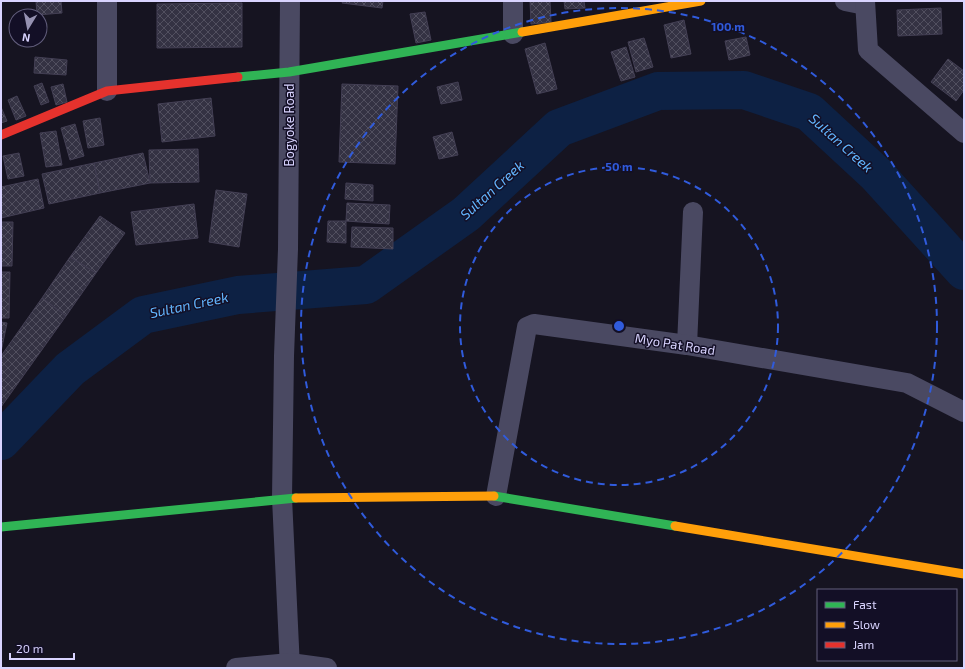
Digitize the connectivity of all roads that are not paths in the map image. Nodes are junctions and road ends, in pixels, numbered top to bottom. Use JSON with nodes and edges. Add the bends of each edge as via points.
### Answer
{"nodes":[{"id":1,"x":107,"y":1,"type":"edge"},
{"id":2,"x":290,"y":1,"type":"edge"},
{"id":3,"x":512,"y":1,"type":"edge"},
{"id":4,"x":701,"y":1,"type":"edge"},
{"id":5,"x":845,"y":1,"type":"edge"},
{"id":6,"x":865,"y":3,"type":"edge"},
{"id":7,"x":513,"y":34,"type":"junction"},
{"id":8,"x":289,"y":72,"type":"junction"},
{"id":9,"x":107,"y":91,"type":"junction"},
{"id":10,"x":964,"y":133,"type":"edge"},
{"id":11,"x":1,"y":135,"type":"edge"},
{"id":12,"x":693,"y":212,"type":"dead end"},
{"id":13,"x":687,"y":345,"type":"junction"},
{"id":14,"x":964,"y":412,"type":"edge"},
{"id":15,"x":496,"y":496,"type":"junction"},
{"id":16,"x":282,"y":498,"type":"junction"},
{"id":17,"x":1,"y":527,"type":"edge"},
{"id":18,"x":964,"y":574,"type":"edge"},
{"id":19,"x":290,"y":666,"type":"edge"},
{"id":20,"x":236,"y":668,"type":"edge"},
{"id":21,"x":327,"y":668,"type":"edge"}],
"edges":[{"from":1,"to":9,"type":"street"},
{"from":2,"to":8,"type":"street","name":"Bogyoke Road"},
{"from":3,"to":7,"type":"street"},
{"from":4,"to":7,"type":"street"},
{"from":5,"to":6,"type":"street"},
{"from":6,"to":10,"type":"street","via":[[868,50]]},
{"from":7,"to":8,"type":"street"},
{"from":8,"to":9,"type":"street"},
{"from":8,"to":16,"type":"street","name":"Bogyoke Road"},
{"from":9,"to":11,"type":"street"},
{"from":12,"to":13,"type":"street"},
{"from":13,"to":14,"type":"street","name":"Myo Pat Road","via":[[907,383]]},
{"from":13,"to":15,"type":"street","name":"Myo Pat Road","via":[[534,324],[527,327]]},
{"from":15,"to":16,"type":"street"},
{"from":15,"to":18,"type":"street"},
{"from":16,"to":17,"type":"street"},
{"from":16,"to":19,"type":"street","name":"Bogyoke Road"},
{"from":19,"to":20,"type":"street"},
{"from":19,"to":21,"type":"street"}]}
